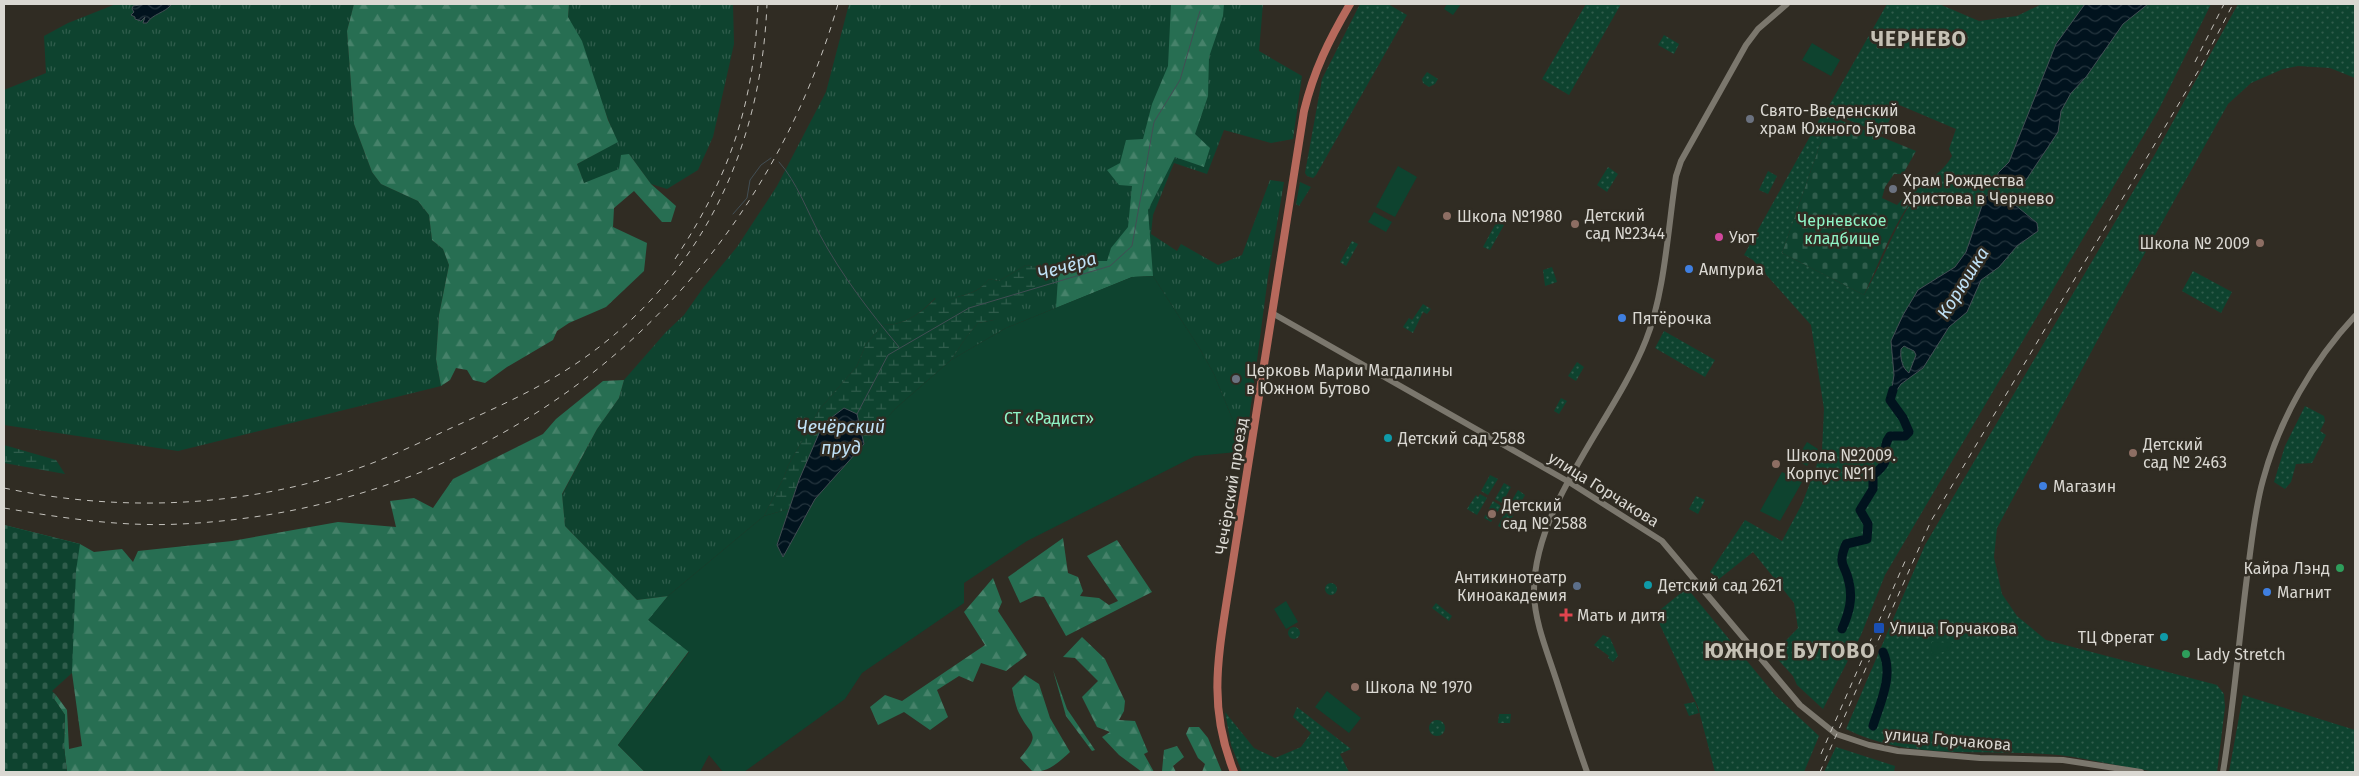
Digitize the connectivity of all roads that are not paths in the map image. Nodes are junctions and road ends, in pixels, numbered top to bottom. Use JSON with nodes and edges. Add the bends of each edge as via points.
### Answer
{"nodes":[{"id":1,"x":1350,"y":4,"type":"edge"},
{"id":2,"x":1787,"y":4,"type":"edge"},
{"id":3,"x":1272,"y":313,"type":"junction"},
{"id":4,"x":2355,"y":316,"type":"edge"},
{"id":5,"x":1570,"y":482,"type":"junction"},
{"id":6,"x":1234,"y":772,"type":"edge"},
{"id":7,"x":1587,"y":772,"type":"edge"},
{"id":8,"x":2141,"y":772,"type":"edge"},
{"id":9,"x":2223,"y":772,"type":"edge"}],
"edges":[{"from":1,"to":3,"type":"main road","name":"Чечёрский проезд","via":[[1324,49],[1311,81]]},
{"from":2,"to":5,"type":"street","via":[[1758,29],[1746,45],[1681,161],[1660,285],[1646,341]]},
{"from":3,"to":5,"type":"street","name":"улица Горчакова"},
{"from":3,"to":6,"type":"main road","name":"Чечёрский проезд","via":[[1216,686],[1218,723]]},
{"from":4,"to":9,"type":"street","via":[[2331,344],[2297,398],[2262,481]]},
{"from":5,"to":7,"type":"street","via":[[1543,540],[1537,565],[1535,599],[1540,631]]},
{"from":5,"to":8,"type":"street","name":"улица Горчакова","via":[[1662,541],[1800,705],[1836,734],[1898,751],[1980,758],[2063,760]]}]}
